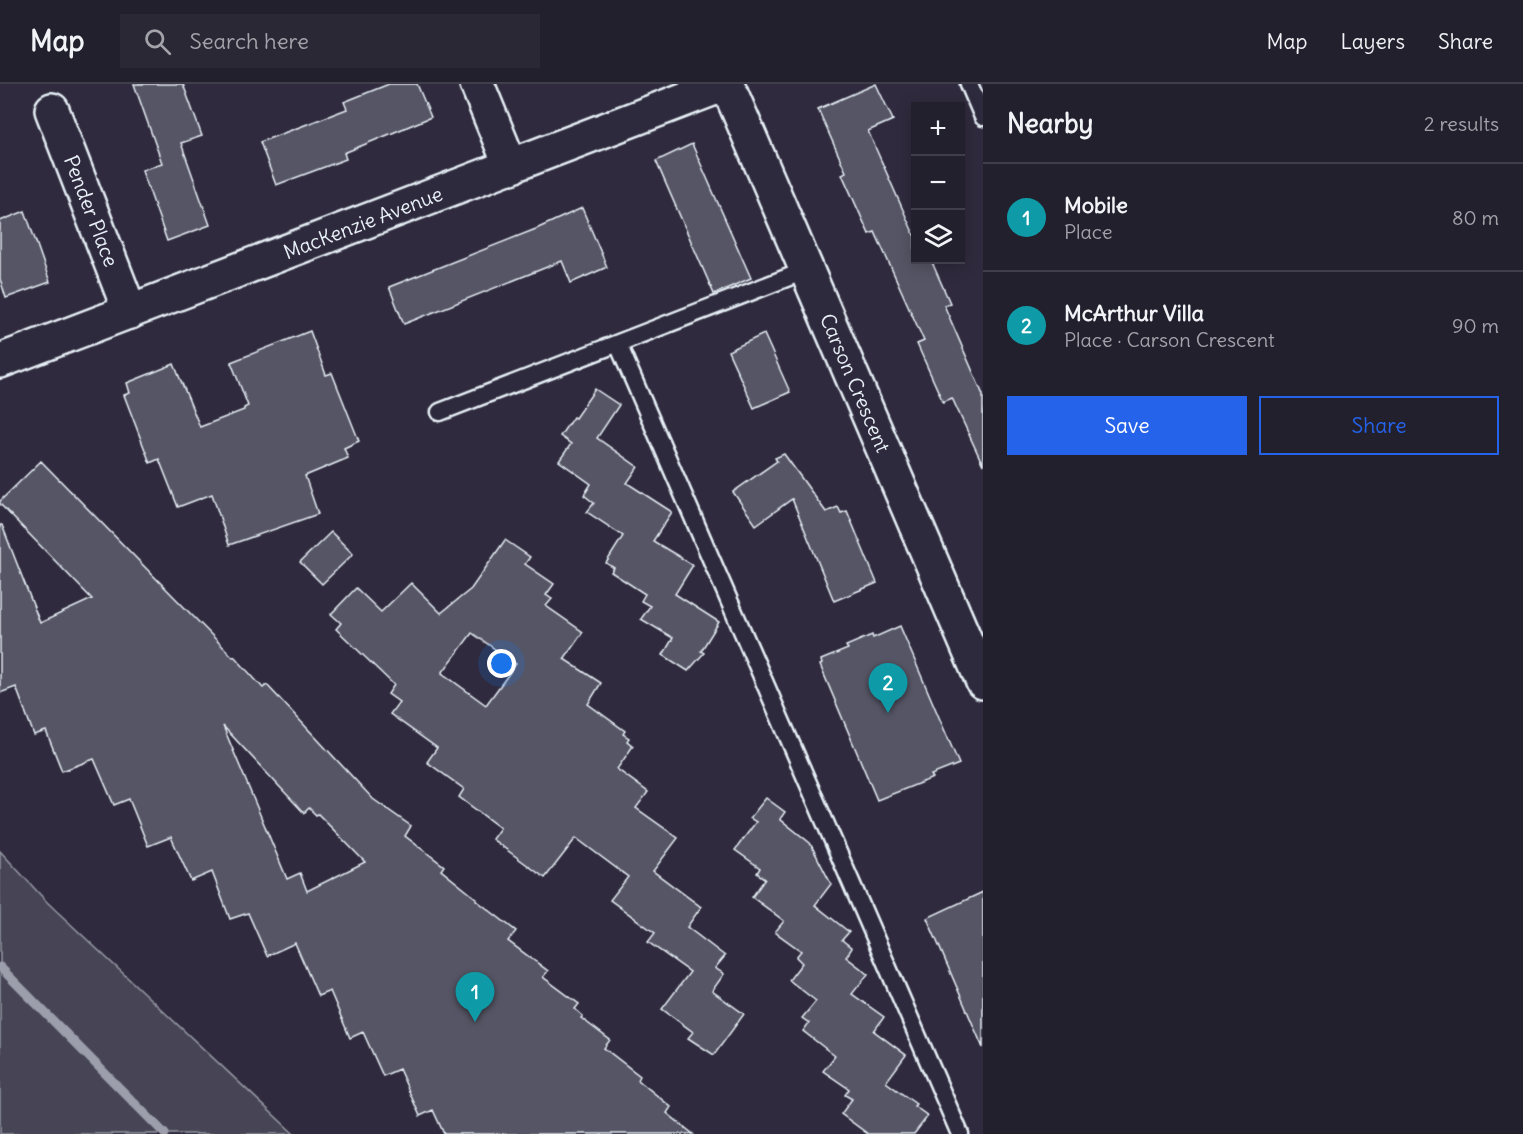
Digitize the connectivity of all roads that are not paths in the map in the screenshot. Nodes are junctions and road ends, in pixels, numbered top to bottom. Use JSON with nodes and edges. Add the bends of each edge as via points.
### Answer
{"nodes":[{"id":1,"x":477,"y":84,"type":"edge"},
{"id":2,"x":726,"y":84,"type":"edge"},
{"id":3,"x":969,"y":84,"type":"edge"},
{"id":4,"x":52,"y":110,"type":"dead end"},
{"id":5,"x":983,"y":117,"type":"edge"},
{"id":6,"x":511,"y":167,"type":"junction"},
{"id":7,"x":807,"y":270,"type":"junction"},
{"id":8,"x":130,"y":312,"type":"junction"},
{"id":9,"x":618,"y":344,"type":"junction"},
{"id":10,"x":0,"y":361,"type":"edge"},
{"id":11,"x":440,"y":412,"type":"dead end"},
{"id":12,"x":983,"y":682,"type":"edge"},
{"id":13,"x":960,"y":1134,"type":"edge"}],
"edges":[{"from":1,"to":6,"type":"street"},
{"from":2,"to":6,"type":"street","name":"MacKenzie Avenue"},
{"from":2,"to":7,"type":"street","name":"Carson Crescent"},
{"from":3,"to":5,"type":"lane"},
{"from":4,"to":8,"type":"street","name":"Pender Place"},
{"from":6,"to":8,"type":"street","name":"MacKenzie Avenue"},
{"from":7,"to":9,"type":"lane"},
{"from":7,"to":12,"type":"street","name":"Carson Crescent"},
{"from":8,"to":10,"type":"street","name":"MacKenzie Avenue"},
{"from":9,"to":11,"type":"lane"},
{"from":9,"to":13,"type":"lane"}]}
